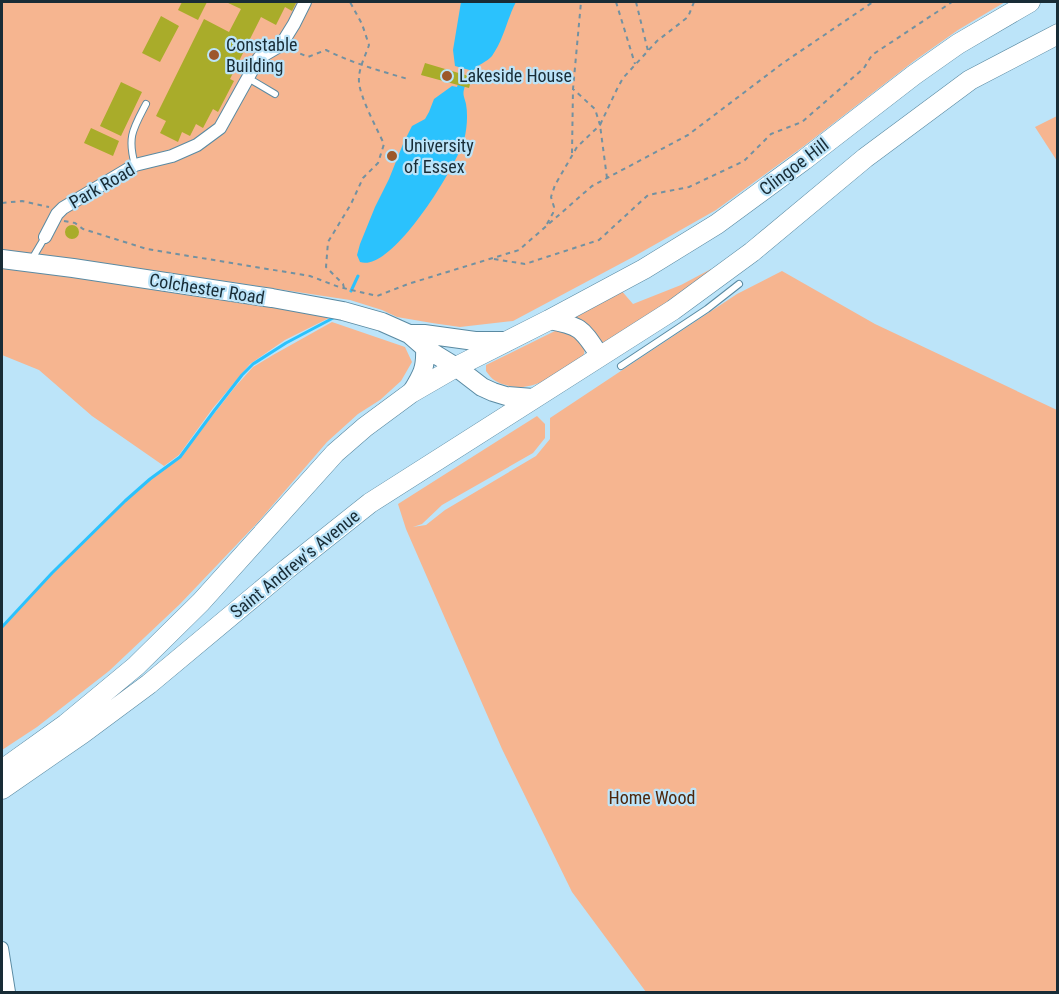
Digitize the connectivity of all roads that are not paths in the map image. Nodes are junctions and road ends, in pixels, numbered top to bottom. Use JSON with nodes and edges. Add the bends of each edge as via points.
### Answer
{"nodes":[{"id":1,"x":305,"y":2,"type":"edge"},
{"id":2,"x":1030,"y":2,"type":"edge"},
{"id":3,"x":1058,"y":34,"type":"edge"},
{"id":4,"x":248,"y":78,"type":"junction"},
{"id":5,"x":275,"y":94,"type":"dead end"},
{"id":6,"x":146,"y":104,"type":"dead end"},
{"id":7,"x":135,"y":165,"type":"junction"},
{"id":8,"x":45,"y":237,"type":"joint"},
{"id":9,"x":2,"y":259,"type":"edge"},
{"id":10,"x":30,"y":262,"type":"junction"},
{"id":11,"x":739,"y":284,"type":"dead end"},
{"id":12,"x":549,"y":320,"type":"junction"},
{"id":13,"x":410,"y":334,"type":"junction"},
{"id":14,"x":508,"y":341,"type":"junction"},
{"id":15,"x":425,"y":348,"type":"junction"},
{"id":16,"x":600,"y":356,"type":"junction"},
{"id":17,"x":621,"y":366,"type":"dead end"},
{"id":18,"x":456,"y":367,"type":"junction"},
{"id":19,"x":411,"y":393,"type":"junction"},
{"id":20,"x":533,"y":398,"type":"junction"},
{"id":21,"x":3,"y":769,"type":"edge"},
{"id":22,"x":2,"y":789,"type":"edge"},
{"id":23,"x":2,"y":948,"type":"edge"},
{"id":24,"x":9,"y":993,"type":"edge"}],
"edges":[{"from":1,"to":4,"type":"street","name":"Park Road","via":[[281,45],[259,58]]},
{"from":2,"to":12,"type":"main road","name":"Clingoe Hill","via":[[958,44],[717,224]]},
{"from":3,"to":16,"type":"main road","name":"Clingoe Hill","via":[[970,80],[887,141],[704,288]]},
{"from":4,"to":5,"type":"lane"},
{"from":4,"to":7,"type":"street","name":"Park Road","via":[[220,128],[197,146]]},
{"from":6,"to":7,"type":"lane","via":[[133,130],[131,150]]},
{"from":7,"to":8,"type":"street","name":"Park Road","via":[[63,208]]},
{"from":8,"to":10,"type":"lane","name":"Park Road"},
{"from":9,"to":10,"type":"main road","name":"Colchester Road"},
{"from":10,"to":13,"type":"main road","name":"Colchester Road","via":[[343,311]]},
{"from":11,"to":17,"type":"lane"},
{"from":12,"to":14,"type":"main road","name":"Saint Andrew's Avenue"},
{"from":12,"to":16,"type":"main road","via":[[570,324],[583,332]]},
{"from":13,"to":14,"type":"main road","name":"Colchester Road"},
{"from":13,"to":15,"type":"main road","name":"Colchester Road"},
{"from":14,"to":18,"type":"main road","name":"Saint Andrew's Avenue"},
{"from":15,"to":18,"type":"main road","name":"Colchester Road"},
{"from":15,"to":19,"type":"main road","via":[[422,374]]},
{"from":16,"to":20,"type":"main road","name":"Saint Andrew's Avenue"},
{"from":18,"to":19,"type":"main road","name":"Saint Andrew's Avenue"},
{"from":18,"to":20,"type":"main road","name":"Colchester Road","via":[[494,392]]},
{"from":19,"to":21,"type":"main road","name":"Saint Andrew's Avenue","via":[[335,453],[201,602],[136,666]]},
{"from":20,"to":22,"type":"main road","name":"Saint Andrew's Avenue","via":[[370,503],[149,684]]},
{"from":23,"to":24,"type":"street"}]}
